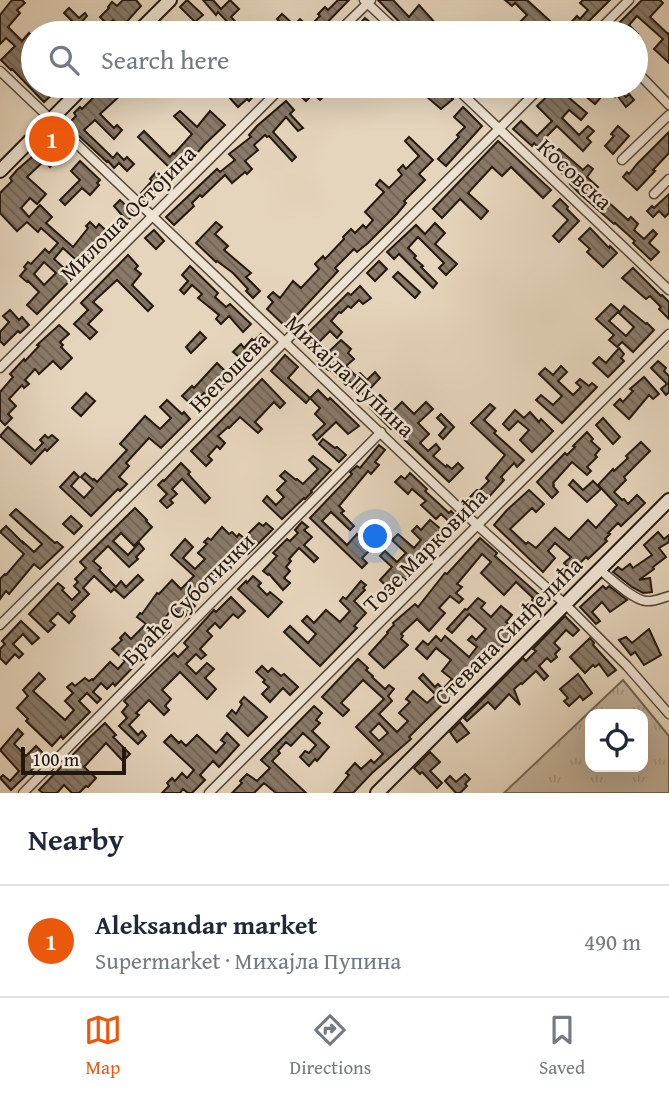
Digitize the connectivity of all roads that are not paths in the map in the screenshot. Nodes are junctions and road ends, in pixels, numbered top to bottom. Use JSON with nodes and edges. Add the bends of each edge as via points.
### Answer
{"nodes":[{"id":1,"x":170,"y":0,"type":"edge"},
{"id":2,"x":629,"y":0,"type":"edge"},
{"id":3,"x":367,"y":1,"type":"edge"},
{"id":4,"x":149,"y":21,"type":"edge"},
{"id":5,"x":348,"y":21,"type":"edge"},
{"id":6,"x":387,"y":21,"type":"edge"},
{"id":7,"x":609,"y":21,"type":"edge"},
{"id":8,"x":0,"y":71,"type":"edge"},
{"id":9,"x":648,"y":83,"type":"edge"},
{"id":10,"x":21,"y":91,"type":"edge"},
{"id":11,"x":29,"y":98,"type":"edge"},
{"id":12,"x":73,"y":98,"type":"edge"},
{"id":13,"x":272,"y":98,"type":"edge"},
{"id":14,"x":467,"y":98,"type":"edge"},
{"id":15,"x":530,"y":98,"type":"edge"},
{"id":16,"x":669,"y":105,"type":"edge"},
{"id":17,"x":669,"y":115,"type":"edge"},
{"id":18,"x":51,"y":119,"type":"junction"},
{"id":19,"x":499,"y":128,"type":"junction"},
{"id":20,"x":622,"y":160,"type":"dead end"},
{"id":21,"x":0,"y":171,"type":"edge"},
{"id":22,"x":669,"y":179,"type":"edge"},
{"id":23,"x":654,"y":194,"type":"dead end"},
{"id":24,"x":152,"y":215,"type":"junction"},
{"id":25,"x":669,"y":289,"type":"edge"},
{"id":26,"x":669,"y":334,"type":"edge"},
{"id":27,"x":286,"y":343,"type":"junction"},
{"id":28,"x":0,"y":368,"type":"edge"},
{"id":29,"x":381,"y":432,"type":"junction"},
{"id":30,"x":669,"y":500,"type":"edge"},
{"id":31,"x":477,"y":525,"type":"junction"},
{"id":32,"x":599,"y":569,"type":"junction"},
{"id":33,"x":669,"y":596,"type":"edge"},
{"id":34,"x":565,"y":604,"type":"junction"},
{"id":35,"x":0,"y":625,"type":"edge"},
{"id":36,"x":669,"y":714,"type":"edge"},
{"id":37,"x":23,"y":793,"type":"edge"},
{"id":38,"x":209,"y":793,"type":"edge"},
{"id":39,"x":377,"y":793,"type":"edge"}],
"edges":[{"from":1,"to":4,"type":"street"},
{"from":2,"to":7,"type":"street"},
{"from":3,"to":5,"type":"street"},
{"from":3,"to":6,"type":"street"},
{"from":8,"to":10,"type":"street","name":"Михајла Пупина"},
{"from":9,"to":16,"type":"street"},
{"from":11,"to":18,"type":"street","name":"Михајла Пупина"},
{"from":12,"to":18,"type":"street"},
{"from":13,"to":24,"type":"street","name":"Милоша Остојина"},
{"from":14,"to":19,"type":"street","name":"Косовска"},
{"from":15,"to":19,"type":"street","name":"Његошева"},
{"from":17,"to":20,"type":"street"},
{"from":18,"to":21,"type":"street"},
{"from":18,"to":24,"type":"street","name":"Михајла Пупина"},
{"from":19,"to":25,"type":"street","name":"Косовска"},
{"from":19,"to":27,"type":"street","name":"Његошева"},
{"from":22,"to":23,"type":"street"},
{"from":24,"to":27,"type":"street","name":"Михајла Пупина"},
{"from":24,"to":28,"type":"street","name":"Милоша Остојина"},
{"from":26,"to":31,"type":"street","name":"Тозе Марковића"},
{"from":27,"to":29,"type":"street","name":"Михајла Пупина"},
{"from":27,"to":35,"type":"street","name":"Његошева"},
{"from":29,"to":31,"type":"street","name":"Михајла Пупина"},
{"from":29,"to":37,"type":"street","name":"Браће Суботички"},
{"from":30,"to":32,"type":"street","name":"Стевана Синђелића"},
{"from":31,"to":34,"type":"street","name":"Михајла Пупина"},
{"from":31,"to":38,"type":"street","name":"Тозе Марковића"},
{"from":32,"to":33,"type":"street","via":[[638,599]]},
{"from":32,"to":34,"type":"street","name":"Стевана Синђелића"},
{"from":34,"to":36,"type":"street","name":"Михајла Пупина"},
{"from":34,"to":39,"type":"street","name":"Стевана Синђелића"}]}
